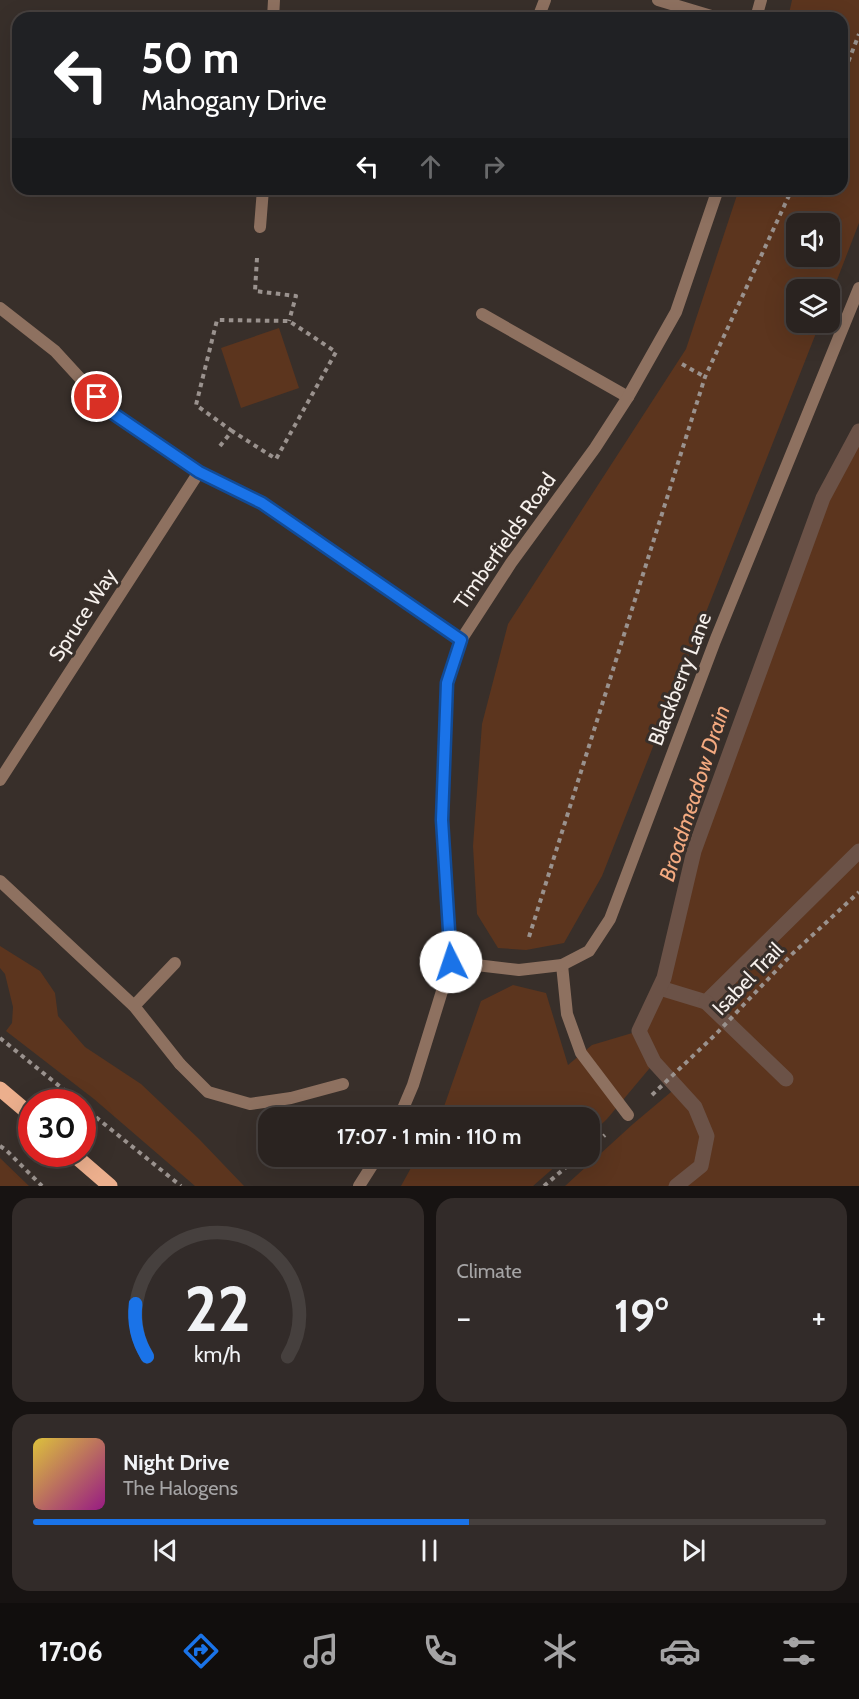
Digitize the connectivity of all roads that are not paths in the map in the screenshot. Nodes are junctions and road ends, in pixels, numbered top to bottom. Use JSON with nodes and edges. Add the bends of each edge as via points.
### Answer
{"nodes":[{"id":1,"x":658,"y":0,"type":"edge"},
{"id":2,"x":698,"y":12,"type":"edge"},
{"id":3,"x":263,"y":195,"type":"edge"},
{"id":4,"x":716,"y":195,"type":"edge"},
{"id":5,"x":260,"y":226,"type":"road end"},
{"id":6,"x":859,"y":288,"type":"edge"},
{"id":7,"x":0,"y":308,"type":"edge"},
{"id":8,"x":482,"y":314,"type":"dead end"},
{"id":9,"x":628,"y":397,"type":"junction"},
{"id":10,"x":199,"y":472,"type":"junction"},
{"id":11,"x":461,"y":640,"type":"junction"},
{"id":12,"x":0,"y":780,"type":"edge"},
{"id":13,"x":0,"y":881,"type":"edge"},
{"id":14,"x":451,"y":962,"type":"junction"},
{"id":15,"x":175,"y":963,"type":"dead end"},
{"id":16,"x":562,"y":965,"type":"junction"},
{"id":17,"x":134,"y":1006,"type":"junction"},
{"id":18,"x":343,"y":1084,"type":"dead end"},
{"id":19,"x":0,"y":1089,"type":"edge"},
{"id":20,"x":18,"y":1104,"type":"edge"},
{"id":21,"x":404,"y":1107,"type":"edge"},
{"id":22,"x":628,"y":1115,"type":"dead end"},
{"id":23,"x":88,"y":1167,"type":"edge"},
{"id":24,"x":371,"y":1167,"type":"edge"},
{"id":25,"x":110,"y":1186,"type":"edge"},
{"id":26,"x":359,"y":1186,"type":"edge"}],
"edges":[{"from":1,"to":2,"type":"street"},
{"from":3,"to":5,"type":"street"},
{"from":4,"to":9,"type":"street","name":"Timberfields Road","via":[[676,312]]},
{"from":6,"to":16,"type":"street","name":"Blackberry Lane","via":[[715,641],[610,919],[589,951]]},
{"from":7,"to":10,"type":"street","via":[[55,351],[111,412]]},
{"from":8,"to":9,"type":"street"},
{"from":9,"to":11,"type":"street","name":"Timberfields Road"},
{"from":10,"to":11,"type":"street","via":[[262,503]]},
{"from":10,"to":12,"type":"street","name":"Spruce Way"},
{"from":11,"to":14,"type":"street","name":"Timberfields Road","via":[[447,683],[442,809]]},
{"from":13,"to":17,"type":"street"},
{"from":14,"to":16,"type":"street","name":"Blackberry Lane","via":[[519,970]]},
{"from":14,"to":21,"type":"street","name":"Timberfields Road"},
{"from":15,"to":17,"type":"street"},
{"from":16,"to":22,"type":"street","via":[[567,1014],[581,1053]]},
{"from":17,"to":18,"type":"street","via":[[208,1092],[250,1104]]},
{"from":19,"to":20,"type":"main road"},
{"from":23,"to":25,"type":"main road"},
{"from":24,"to":26,"type":"street"}]}
